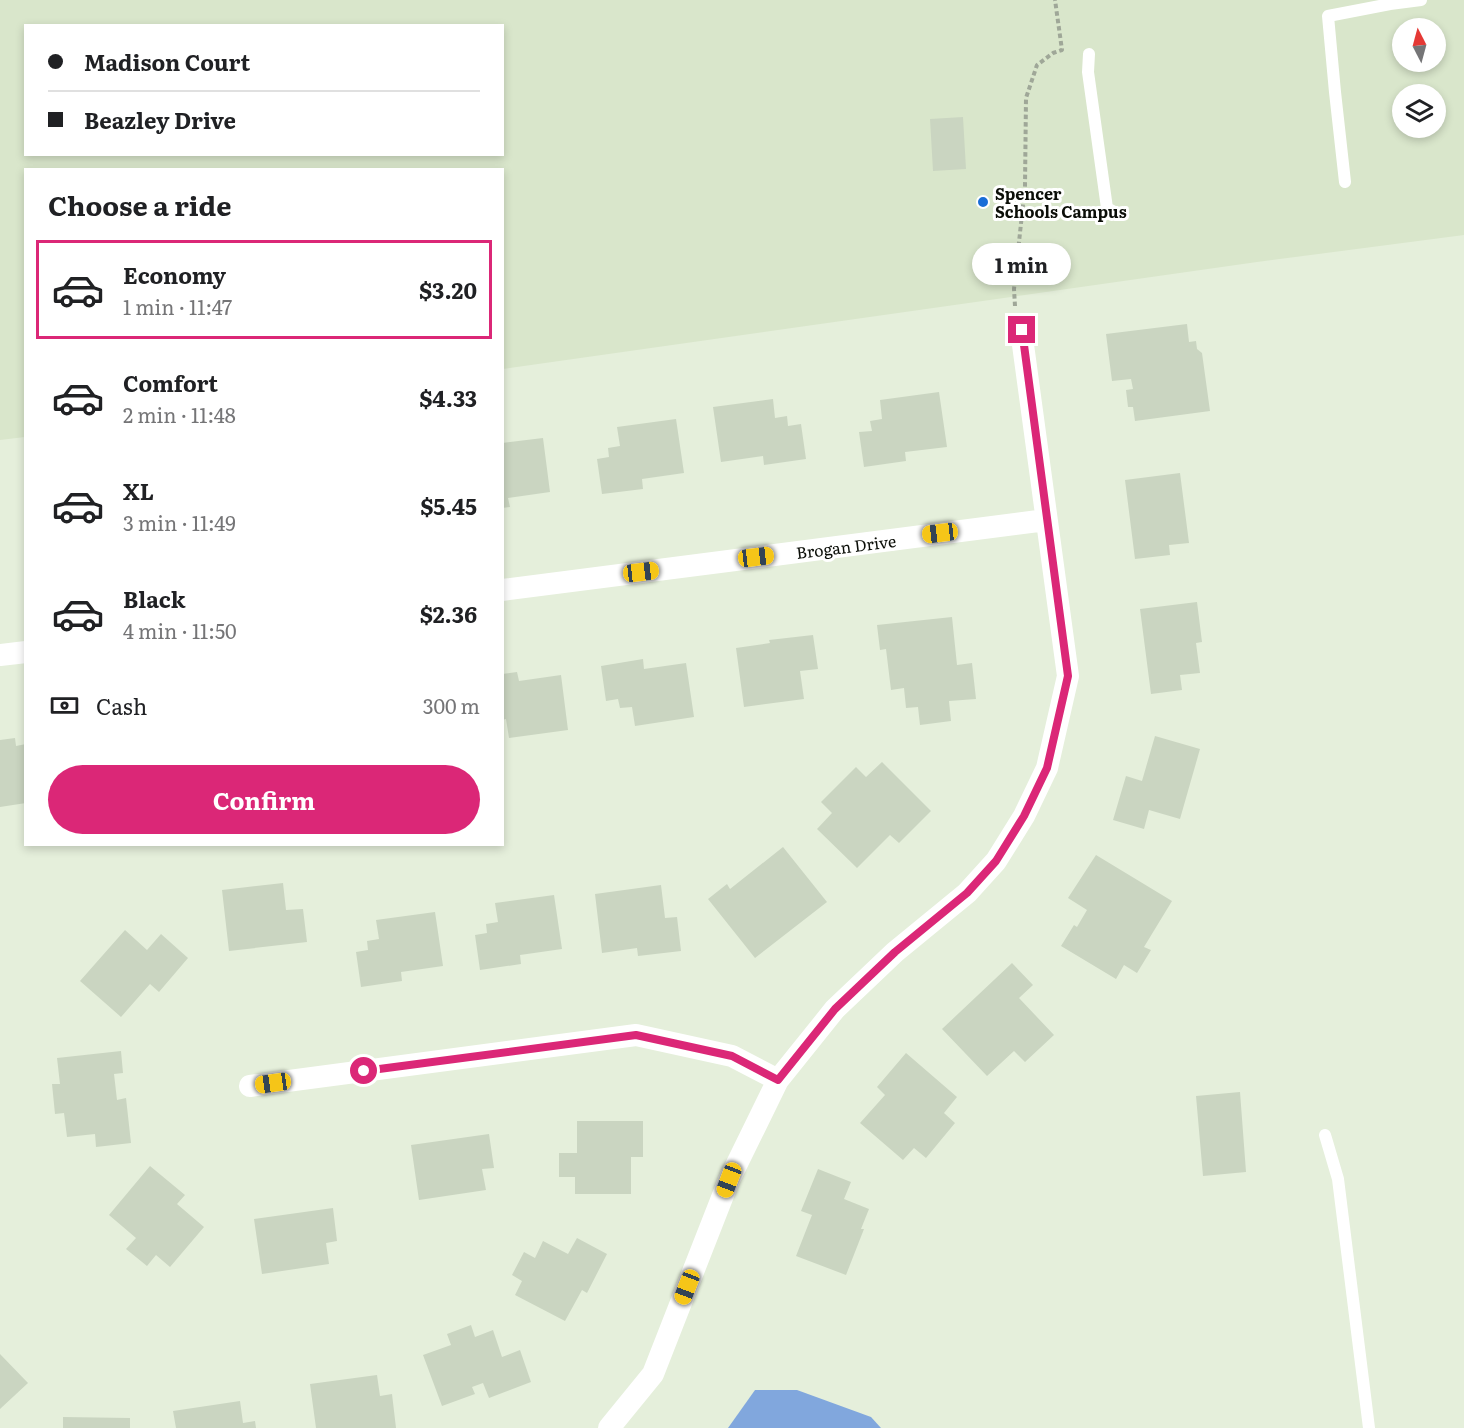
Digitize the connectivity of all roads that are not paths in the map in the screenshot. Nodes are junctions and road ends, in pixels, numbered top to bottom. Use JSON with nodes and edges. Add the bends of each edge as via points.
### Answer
{"nodes":[{"id":1,"x":1421,"y":0,"type":"edge"},
{"id":2,"x":1089,"y":54,"type":"dead end"},
{"id":3,"x":1345,"y":182,"type":"dead end"},
{"id":4,"x":1118,"y":214,"type":"dead end"},
{"id":5,"x":1022,"y":330,"type":"road end"},
{"id":6,"x":1046,"y":520,"type":"junction"},
{"id":7,"x":504,"y":590,"type":"edge"},
{"id":8,"x":24,"y":652,"type":"edge"},
{"id":9,"x":0,"y":655,"type":"edge"},
{"id":10,"x":778,"y":1080,"type":"junction"},
{"id":11,"x":250,"y":1086,"type":"dead end"},
{"id":12,"x":1325,"y":1135,"type":"dead end"},
{"id":13,"x":609,"y":1428,"type":"edge"},
{"id":14,"x":1369,"y":1428,"type":"edge"}],
"edges":[{"from":1,"to":3,"type":"lane","via":[[1328,16]]},
{"from":2,"to":4,"type":"lane","via":[[1088,72],[1107,208]]},
{"from":5,"to":6,"type":"street"},
{"from":6,"to":7,"type":"street","name":"Brogan Drive"},
{"from":6,"to":10,"type":"street","via":[[1068,676],[1047,768],[996,861],[967,893],[895,952],[835,1009]]},
{"from":8,"to":9,"type":"street"},
{"from":10,"to":11,"type":"street","via":[[732,1056],[636,1035]]},
{"from":10,"to":13,"type":"street","via":[[729,1180],[653,1374]]},
{"from":12,"to":14,"type":"lane","via":[[1338,1179]]}]}
